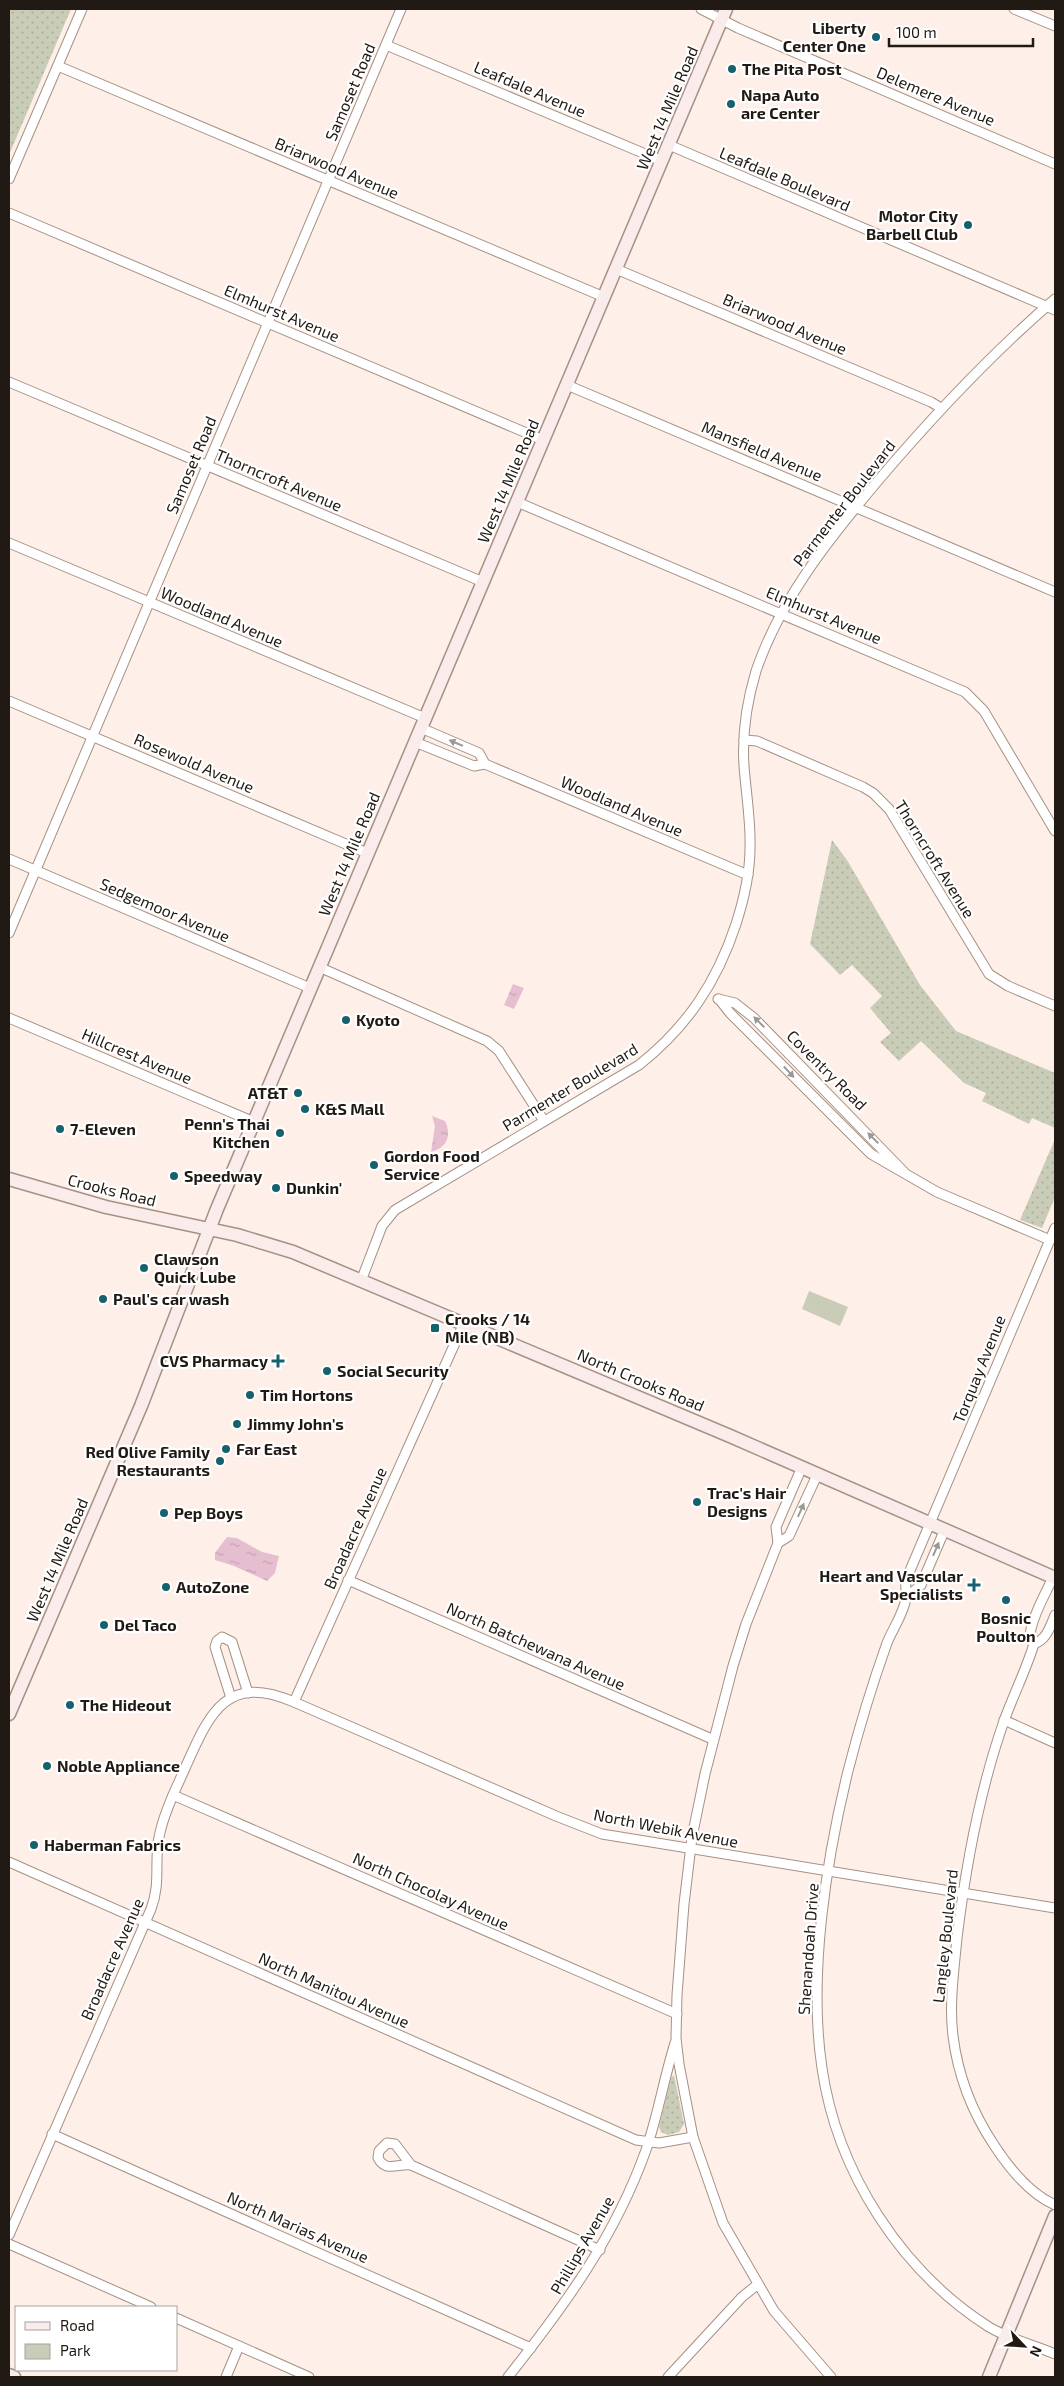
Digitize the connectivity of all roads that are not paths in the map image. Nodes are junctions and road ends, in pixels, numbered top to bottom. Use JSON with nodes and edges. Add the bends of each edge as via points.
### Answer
{"nodes":[{"id":1,"x":82,"y":9,"type":"edge"},
{"id":2,"x":401,"y":9,"type":"edge"},
{"id":3,"x":700,"y":9,"type":"edge"},
{"id":4,"x":1014,"y":9,"type":"edge"},
{"id":5,"x":724,"y":14,"type":"edge"},
{"id":6,"x":1055,"y":26,"type":"edge"},
{"id":7,"x":386,"y":44,"type":"junction"},
{"id":8,"x":58,"y":66,"type":"junction"},
{"id":9,"x":669,"y":145,"type":"junction"},
{"id":10,"x":662,"y":161,"type":"junction"},
{"id":11,"x":1055,"y":164,"type":"edge"},
{"id":12,"x":9,"y":179,"type":"edge"},
{"id":13,"x":328,"y":181,"type":"junction"},
{"id":14,"x":9,"y":213,"type":"edge"},
{"id":15,"x":616,"y":269,"type":"junction"},
{"id":16,"x":604,"y":297,"type":"junction"},
{"id":17,"x":1055,"y":299,"type":"edge"},
{"id":18,"x":1051,"y":308,"type":"edge"},
{"id":19,"x":268,"y":324,"type":"junction"},
{"id":20,"x":9,"y":382,"type":"edge"},
{"id":21,"x":567,"y":385,"type":"junction"},
{"id":22,"x":941,"y":408,"type":"junction"},
{"id":23,"x":543,"y":440,"type":"junction"},
{"id":24,"x":207,"y":466,"type":"junction"},
{"id":25,"x":517,"y":502,"type":"junction"},
{"id":26,"x":856,"y":508,"type":"junction"},
{"id":27,"x":9,"y":543,"type":"edge"},
{"id":28,"x":483,"y":582,"type":"junction"},
{"id":29,"x":1055,"y":592,"type":"edge"},
{"id":30,"x":150,"y":602,"type":"junction"},
{"id":31,"x":783,"y":614,"type":"junction"},
{"id":32,"x":9,"y":701,"type":"edge"},
{"id":33,"x":423,"y":723,"type":"junction"},
{"id":34,"x":92,"y":736,"type":"junction"},
{"id":35,"x":744,"y":740,"type":"junction"},
{"id":36,"x":415,"y":742,"type":"junction"},
{"id":37,"x":485,"y":764,"type":"junction"},
{"id":38,"x":1055,"y":831,"type":"edge"},
{"id":39,"x":367,"y":853,"type":"junction"},
{"id":40,"x":9,"y":860,"type":"edge"},
{"id":41,"x":35,"y":870,"type":"junction"},
{"id":42,"x":748,"y":875,"type":"junction"},
{"id":43,"x":9,"y":933,"type":"edge"},
{"id":44,"x":319,"y":967,"type":"junction"},
{"id":45,"x":310,"y":988,"type":"junction"},
{"id":46,"x":706,"y":992,"type":"junction"},
{"id":47,"x":719,"y":999,"type":"junction"},
{"id":48,"x":1055,"y":1006,"type":"edge"},
{"id":49,"x":9,"y":1018,"type":"edge"},
{"id":50,"x":544,"y":1121,"type":"junction"},
{"id":51,"x":254,"y":1122,"type":"junction"},
{"id":52,"x":906,"y":1174,"type":"junction"},
{"id":53,"x":9,"y":1179,"type":"edge"},
{"id":54,"x":1055,"y":1228,"type":"edge"},
{"id":55,"x":208,"y":1230,"type":"junction"},
{"id":56,"x":1050,"y":1240,"type":"junction"},
{"id":57,"x":361,"y":1280,"type":"junction"},
{"id":58,"x":464,"y":1323,"type":"junction"},
{"id":59,"x":802,"y":1467,"type":"junction"},
{"id":60,"x":818,"y":1473,"type":"junction"},
{"id":61,"x":930,"y":1522,"type":"junction"},
{"id":62,"x":945,"y":1529,"type":"junction"},
{"id":63,"x":778,"y":1543,"type":"junction"},
{"id":64,"x":1054,"y":1577,"type":"edge"},
{"id":65,"x":348,"y":1580,"type":"junction"},
{"id":66,"x":907,"y":1597,"type":"junction"},
{"id":67,"x":1055,"y":1615,"type":"edge"},
{"id":68,"x":1034,"y":1644,"type":"junction"},
{"id":69,"x":248,"y":1693,"type":"junction"},
{"id":70,"x":231,"y":1698,"type":"junction"},
{"id":71,"x":294,"y":1702,"type":"junction"},
{"id":72,"x":9,"y":1714,"type":"edge"},
{"id":73,"x":1004,"y":1720,"type":"junction"},
{"id":74,"x":712,"y":1739,"type":"junction"},
{"id":75,"x":1055,"y":1742,"type":"edge"},
{"id":76,"x":173,"y":1795,"type":"junction"},
{"id":77,"x":691,"y":1849,"type":"junction"},
{"id":78,"x":9,"y":1862,"type":"edge"},
{"id":79,"x":829,"y":1871,"type":"junction"},
{"id":80,"x":963,"y":1893,"type":"junction"},
{"id":81,"x":1055,"y":1908,"type":"edge"},
{"id":82,"x":145,"y":1922,"type":"junction"},
{"id":83,"x":677,"y":2014,"type":"junction"},
{"id":84,"x":676,"y":2038,"type":"junction"},
{"id":85,"x":52,"y":2134,"type":"junction"},
{"id":86,"x":693,"y":2137,"type":"junction"},
{"id":87,"x":648,"y":2143,"type":"junction"},
{"id":88,"x":410,"y":2165,"type":"dead end"},
{"id":89,"x":1055,"y":2205,"type":"edge"},
{"id":90,"x":1055,"y":2216,"type":"edge"},
{"id":91,"x":9,"y":2235,"type":"edge"},
{"id":92,"x":9,"y":2244,"type":"edge"},
{"id":93,"x":600,"y":2250,"type":"junction"},
{"id":94,"x":757,"y":2285,"type":"junction"},
{"id":95,"x":149,"y":2306,"type":"edge"},
{"id":96,"x":178,"y":2319,"type":"edge"},
{"id":97,"x":1008,"y":2335,"type":"junction"},
{"id":98,"x":239,"y":2346,"type":"junction"},
{"id":99,"x":531,"y":2348,"type":"junction"},
{"id":100,"x":1055,"y":2354,"type":"edge"},
{"id":101,"x":9,"y":2375,"type":"edge"},
{"id":102,"x":14,"y":2377,"type":"edge"},
{"id":103,"x":226,"y":2377,"type":"edge"},
{"id":104,"x":309,"y":2377,"type":"edge"},
{"id":105,"x":508,"y":2377,"type":"edge"},
{"id":106,"x":668,"y":2377,"type":"edge"},
{"id":107,"x":831,"y":2377,"type":"edge"},
{"id":108,"x":989,"y":2377,"type":"edge"}],
"edges":[{"from":1,"to":8,"type":"street"},
{"from":2,"to":7,"type":"street","name":"Samoset Road"},
{"from":3,"to":5,"type":"street","name":"Delemere Avenue"},
{"from":4,"to":6,"type":"street"},
{"from":5,"to":9,"type":"main road","name":"West 14 Mile Road"},
{"from":5,"to":11,"type":"street","name":"Delemere Avenue"},
{"from":7,"to":10,"type":"street","name":"Leafdale Avenue"},
{"from":7,"to":13,"type":"street","name":"Samoset Road"},
{"from":8,"to":12,"type":"street"},
{"from":8,"to":13,"type":"street","name":"Briarwood Avenue"},
{"from":9,"to":10,"type":"main road","name":"West 14 Mile Road"},
{"from":9,"to":18,"type":"street","name":"Leafdale Boulevard"},
{"from":10,"to":15,"type":"main road","name":"West 14 Mile Road"},
{"from":13,"to":16,"type":"street","name":"Briarwood Avenue"},
{"from":13,"to":19,"type":"street","name":"Samoset Road"},
{"from":14,"to":19,"type":"street","name":"Elmhurst Avenue"},
{"from":15,"to":16,"type":"main road","name":"West 14 Mile Road"},
{"from":15,"to":22,"type":"street","name":"Briarwood Avenue"},
{"from":16,"to":21,"type":"main road","name":"West 14 Mile Road"},
{"from":17,"to":18,"type":"street","name":"Parmenter Boulevard"},
{"from":18,"to":22,"type":"street","name":"Parmenter Boulevard","via":[[998,351]]},
{"from":19,"to":23,"type":"street","name":"Elmhurst Avenue"},
{"from":19,"to":24,"type":"street","name":"Samoset Road"},
{"from":20,"to":24,"type":"street","name":"Thorncroft Avenue"},
{"from":21,"to":23,"type":"main road","name":"West 14 Mile Road"},
{"from":21,"to":26,"type":"street","name":"Mansfield Avenue"},
{"from":22,"to":26,"type":"street","name":"Parmenter Boulevard"},
{"from":23,"to":25,"type":"main road","name":"West 14 Mile Road"},
{"from":24,"to":28,"type":"street","name":"Thorncroft Avenue"},
{"from":24,"to":30,"type":"street","name":"Samoset Road"},
{"from":25,"to":28,"type":"main road","name":"West 14 Mile Road"},
{"from":25,"to":31,"type":"street","name":"Elmhurst Avenue"},
{"from":26,"to":29,"type":"street","name":"Mansfield Avenue"},
{"from":26,"to":31,"type":"street","name":"Parmenter Boulevard","via":[[819,555]]},
{"from":27,"to":30,"type":"street","name":"Woodland Avenue"},
{"from":28,"to":33,"type":"main road","name":"West 14 Mile Road"},
{"from":30,"to":33,"type":"street","name":"Woodland Avenue"},
{"from":30,"to":34,"type":"street","name":"Samoset Road"},
{"from":31,"to":35,"type":"street","name":"Parmenter Boulevard","via":[[755,676]]},
{"from":31,"to":38,"type":"street","name":"Elmhurst Avenue","via":[[972,698],[984,711]]},
{"from":32,"to":34,"type":"street","name":"Rosewold Avenue"},
{"from":33,"to":36,"type":"main road","name":"West 14 Mile Road"},
{"from":37,"to":33,"type":"street","name":"Woodland Avenue","one_way":true,"via":[[480,753]]},
{"from":34,"to":39,"type":"street","name":"Rosewold Avenue"},
{"from":34,"to":41,"type":"street","name":"Samoset Road"},
{"from":35,"to":42,"type":"street","name":"Parmenter Boulevard","via":[[750,847]]},
{"from":35,"to":48,"type":"street","name":"Thorncroft Avenue","via":[[757,741],[874,793],[889,809],[988,974]]},
{"from":36,"to":37,"type":"street","name":"Woodland Avenue","via":[[474,766]]},
{"from":36,"to":39,"type":"main road","name":"West 14 Mile Road"},
{"from":37,"to":42,"type":"street","name":"Woodland Avenue"},
{"from":39,"to":44,"type":"main road","name":"West 14 Mile Road"},
{"from":40,"to":41,"type":"street","name":"Sedgemoor Avenue"},
{"from":41,"to":43,"type":"street","name":"Samoset Road"},
{"from":41,"to":45,"type":"street","name":"Sedgemoor Avenue"},
{"from":42,"to":46,"type":"street","name":"Parmenter Boulevard","via":[[728,949]]},
{"from":44,"to":45,"type":"main road","name":"West 14 Mile Road"},
{"from":44,"to":50,"type":"street","via":[[487,1041],[499,1050]]},
{"from":45,"to":51,"type":"main road","name":"West 14 Mile Road"},
{"from":46,"to":47,"type":"street","name":"Coventry Road"},
{"from":46,"to":50,"type":"street","name":"Parmenter Boulevard","via":[[683,1024],[639,1065]]},
{"from":47,"to":52,"type":"street","name":"Coventry Road","one_way":true,"via":[[865,1149]]},
{"from":52,"to":47,"type":"street","name":"Coventry Road","one_way":true,"via":[[750,1014],[735,1003]]},
{"from":49,"to":51,"type":"street","name":"Hillcrest Avenue"},
{"from":50,"to":57,"type":"street","name":"Parmenter Boulevard","via":[[395,1210],[382,1226]]},
{"from":51,"to":55,"type":"main road","name":"West 14 Mile Road"},
{"from":52,"to":56,"type":"street","name":"Coventry Road","via":[[937,1192]]},
{"from":53,"to":55,"type":"main road","name":"Crooks Road","via":[[106,1207]]},
{"from":54,"to":56,"type":"street","name":"Torquay Avenue"},
{"from":55,"to":57,"type":"main road","name":"North Crooks Road","via":[[276,1246]]},
{"from":55,"to":72,"type":"main road","name":"West 14 Mile Road","via":[[141,1406]]},
{"from":56,"to":61,"type":"street","name":"Torquay Avenue"},
{"from":57,"to":58,"type":"main road","name":"North Crooks Road"},
{"from":58,"to":59,"type":"main road","name":"North Crooks Road"},
{"from":58,"to":65,"type":"street","name":"Broadacre Avenue"},
{"from":59,"to":60,"type":"main road","name":"North Crooks Road"},
{"from":59,"to":63,"type":"street","via":[[776,1527]]},
{"from":60,"to":61,"type":"main road","name":"North Crooks Road"},
{"from":63,"to":60,"type":"street","one_way":true,"via":[[789,1536]]},
{"from":61,"to":62,"type":"main road","name":"North Crooks Road"},
{"from":61,"to":66,"type":"street","name":"Shenandoah Drive","via":[[906,1580]]},
{"from":62,"to":64,"type":"main road","name":"North Crooks Road"},
{"from":66,"to":62,"type":"street","name":"Shenandoah Drive","one_way":true,"via":[[921,1585]]},
{"from":63,"to":74,"type":"street","via":[[746,1624]]},
{"from":64,"to":68,"type":"street","name":"Langley Boulevard","via":[[1031,1628]]},
{"from":65,"to":71,"type":"street","name":"Broadacre Avenue"},
{"from":65,"to":74,"type":"street","name":"North Batchewana Avenue"},
{"from":66,"to":79,"type":"street","name":"Shenandoah Drive","via":[[888,1640],[869,1698],[841,1802]]},
{"from":67,"to":68,"type":"street","name":"Langley Boulevard","via":[[1047,1635]]},
{"from":68,"to":73,"type":"street","name":"Langley Boulevard"},
{"from":69,"to":70,"type":"street","name":"Broadacre Avenue"},
{"from":69,"to":70,"type":"street","via":[[232,1642],[222,1637],[215,1647]]},
{"from":69,"to":71,"type":"street","name":"Broadacre Avenue","via":[[266,1692]]},
{"from":70,"to":76,"type":"street","name":"Broadacre Avenue","via":[[204,1725]]},
{"from":71,"to":77,"type":"street","name":"North Webik Avenue","via":[[589,1830]]},
{"from":73,"to":75,"type":"street"},
{"from":73,"to":80,"type":"street","name":"Langley Boulevard","via":[[982,1797]]},
{"from":74,"to":77,"type":"street"},
{"from":76,"to":82,"type":"street","name":"Broadacre Avenue","via":[[159,1839],[157,1889]]},
{"from":76,"to":83,"type":"street","name":"North Chocolay Avenue"},
{"from":77,"to":79,"type":"street","name":"North Webik Avenue"},
{"from":77,"to":83,"type":"street","via":[[680,1948]]},
{"from":78,"to":82,"type":"street","name":"North Manitou Avenue"},
{"from":79,"to":80,"type":"street","name":"North Webik Avenue"},
{"from":79,"to":97,"type":"street","name":"Shenandoah Drive","via":[[819,1963],[818,2014],[827,2098],[840,2139],[876,2213],[920,2268],[961,2306],[990,2327]]},
{"from":80,"to":81,"type":"street","name":"North Webik Avenue"},
{"from":80,"to":89,"type":"street","name":"Langley Boulevard","via":[[952,2015],[962,2076],[976,2115],[1002,2157],[1036,2193]]},
{"from":82,"to":85,"type":"street","name":"Broadacre Avenue"},
{"from":82,"to":87,"type":"street","name":"North Manitou Avenue","via":[[561,2108]]},
{"from":83,"to":84,"type":"street"},
{"from":84,"to":86,"type":"street"},
{"from":84,"to":87,"type":"street","name":"Phillips Avenue"},
{"from":85,"to":91,"type":"street","name":"Broadacre Avenue"},
{"from":85,"to":99,"type":"street","name":"North Marias Avenue"},
{"from":86,"to":87,"type":"street"},
{"from":86,"to":94,"type":"street","via":[[723,2223]]},
{"from":87,"to":93,"type":"street","name":"Phillips Avenue"},
{"from":88,"to":93,"type":"street"},
{"from":90,"to":97,"type":"main road"},
{"from":92,"to":95,"type":"street"},
{"from":93,"to":99,"type":"street","name":"Phillips Avenue","via":[[569,2299]]},
{"from":94,"to":106,"type":"street"},
{"from":94,"to":107,"type":"street","via":[[796,2339]]},
{"from":96,"to":98,"type":"street"},
{"from":97,"to":100,"type":"street","name":"Shenandoah Drive"},
{"from":97,"to":108,"type":"main road"},
{"from":98,"to":103,"type":"street"},
{"from":98,"to":104,"type":"street"},
{"from":99,"to":105,"type":"street","name":"Phillips Avenue"},
{"from":101,"to":102,"type":"main road"}]}
